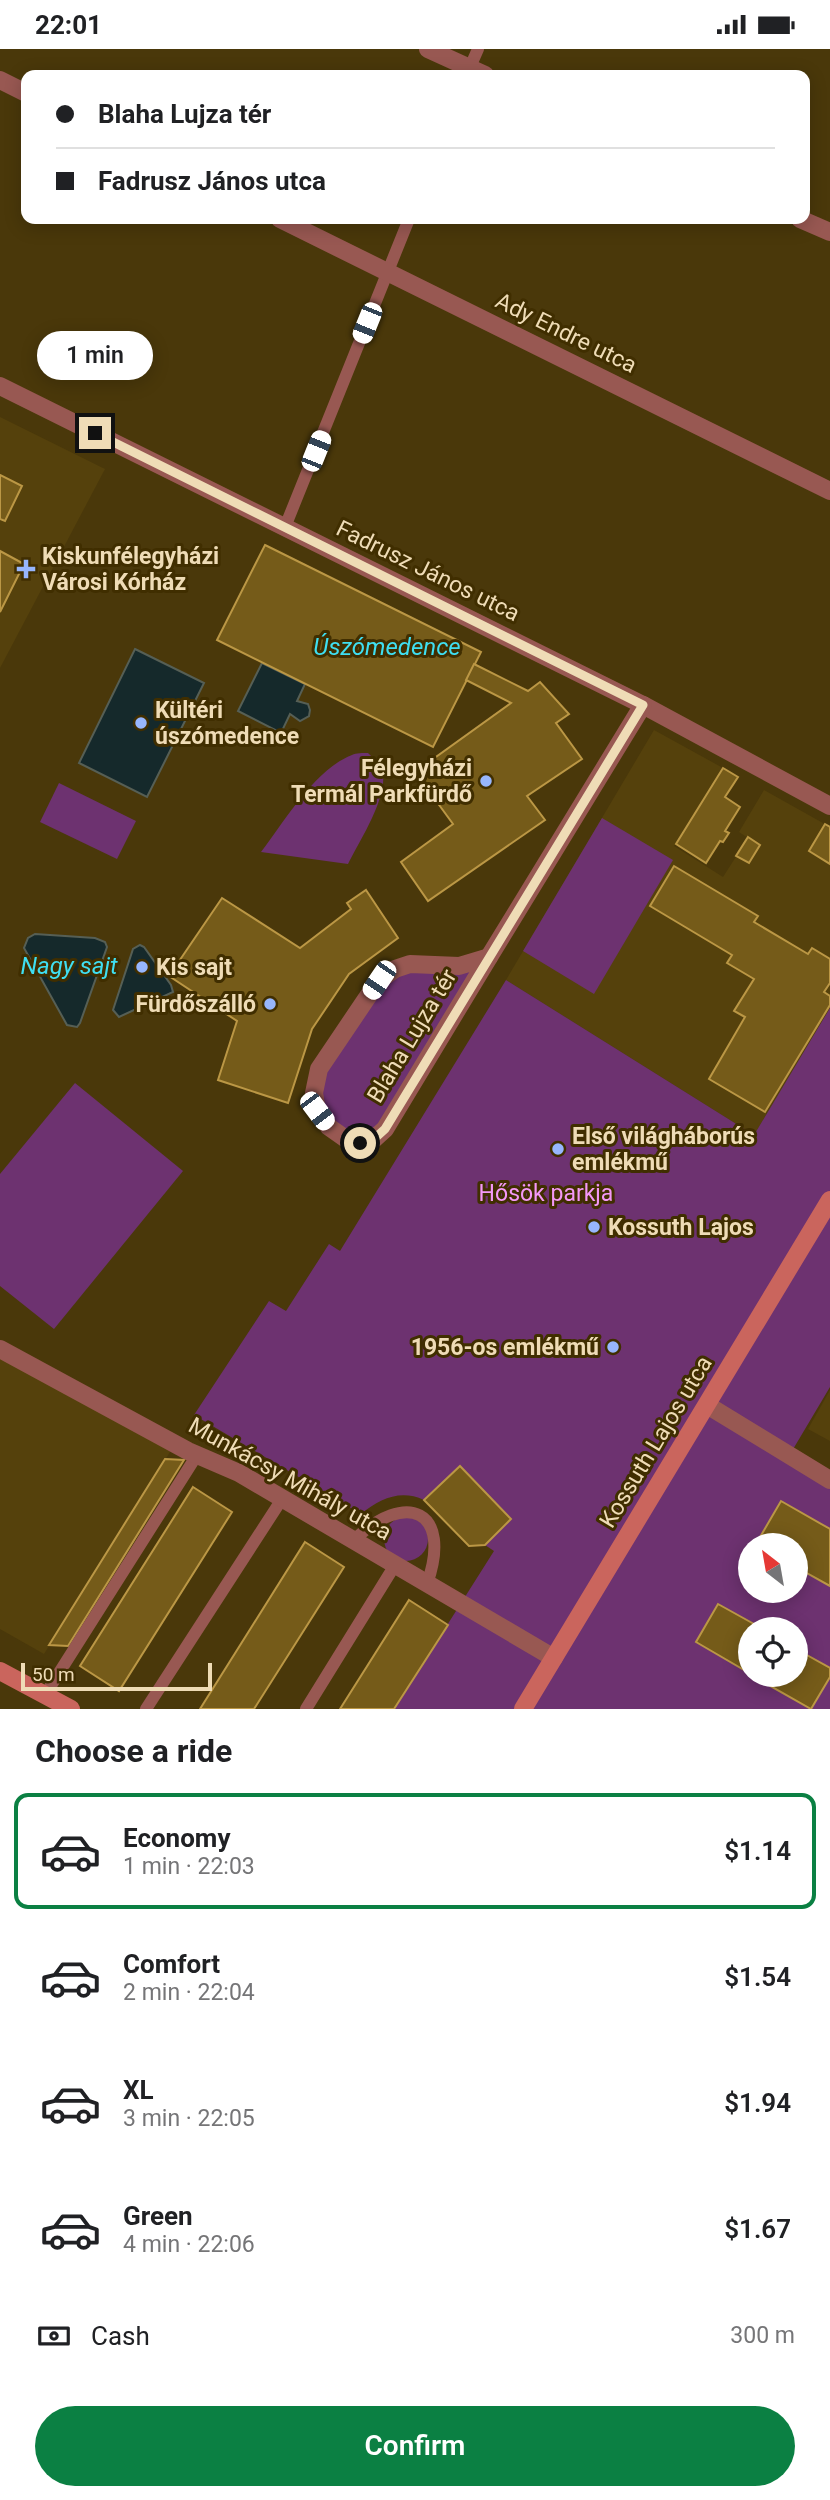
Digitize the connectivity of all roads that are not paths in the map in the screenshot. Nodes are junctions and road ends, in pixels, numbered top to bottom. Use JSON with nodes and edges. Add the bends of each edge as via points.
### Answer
{"nodes":[{"id":1,"x":428,"y":49,"type":"edge"},
{"id":2,"x":478,"y":49,"type":"edge"},
{"id":3,"x":468,"y":70,"type":"edge"},
{"id":4,"x":474,"y":70,"type":"edge"},
{"id":5,"x":0,"y":80,"type":"edge"},
{"id":6,"x":21,"y":90,"type":"edge"},
{"id":7,"x":810,"y":223,"type":"edge"},
{"id":8,"x":290,"y":224,"type":"edge"},
{"id":9,"x":407,"y":224,"type":"edge"},
{"id":10,"x":830,"y":232,"type":"edge"},
{"id":11,"x":388,"y":272,"type":"junction"},
{"id":12,"x":0,"y":386,"type":"edge"},
{"id":13,"x":830,"y":491,"type":"edge"},
{"id":14,"x":285,"y":527,"type":"junction"},
{"id":15,"x":643,"y":705,"type":"junction"},
{"id":16,"x":830,"y":806,"type":"edge"},
{"id":17,"x":489,"y":957,"type":"junction"},
{"id":18,"x":830,"y":1201,"type":"edge"},
{"id":19,"x":0,"y":1349,"type":"edge"},
{"id":20,"x":706,"y":1405,"type":"junction"},
{"id":21,"x":193,"y":1453,"type":"junction"},
{"id":22,"x":830,"y":1480,"type":"edge"},
{"id":23,"x":282,"y":1499,"type":"junction"},
{"id":24,"x":353,"y":1541,"type":"junction"},
{"id":25,"x":395,"y":1565,"type":"junction"},
{"id":26,"x":426,"y":1584,"type":"junction"},
{"id":27,"x":554,"y":1658,"type":"junction"},
{"id":28,"x":0,"y":1671,"type":"edge"},
{"id":29,"x":45,"y":1695,"type":"junction"},
{"id":30,"x":71,"y":1709,"type":"edge"},
{"id":31,"x":146,"y":1709,"type":"edge"},
{"id":32,"x":306,"y":1709,"type":"edge"},
{"id":33,"x":523,"y":1709,"type":"edge"}],
"edges":[{"from":1,"to":3,"type":"street"},
{"from":2,"to":4,"type":"lane"},
{"from":5,"to":6,"type":"street"},
{"from":7,"to":10,"type":"street"},
{"from":8,"to":11,"type":"street","name":"Ady Endre utca"},
{"from":9,"to":11,"type":"lane"},
{"from":11,"to":13,"type":"street","name":"Ady Endre utca"},
{"from":11,"to":14,"type":"lane"},
{"from":12,"to":14,"type":"street","name":"Fadrusz János utca"},
{"from":14,"to":15,"type":"street","name":"Fadrusz János utca"},
{"from":15,"to":16,"type":"street","name":"Fadrusz János utca"},
{"from":15,"to":17,"type":"street","name":"Blaha Lujza tér"},
{"from":17,"to":17,"type":"street","name":"Blaha Lujza tér","via":[[458,966],[410,964],[379,980],[318,1069],[317,1111],[330,1127],[360,1143],[385,1129]]},
{"from":18,"to":20,"type":"street","name":"Kossuth Lajos utca"},
{"from":19,"to":21,"type":"street","name":"Munkácsy Mihály utca"},
{"from":20,"to":22,"type":"street"},
{"from":20,"to":27,"type":"street","name":"Kossuth Lajos utca"},
{"from":21,"to":23,"type":"street","name":"Munkácsy Mihály utca"},
{"from":21,"to":29,"type":"lane"},
{"from":23,"to":24,"type":"street","name":"Munkácsy Mihály utca"},
{"from":23,"to":31,"type":"lane"},
{"from":24,"to":25,"type":"street","name":"Munkácsy Mihály utca"},
{"from":24,"to":26,"type":"lane","via":[[387,1515],[406,1510],[417,1514],[435,1536],[433,1566]]},
{"from":25,"to":26,"type":"street","name":"Munkácsy Mihály utca"},
{"from":25,"to":32,"type":"lane"},
{"from":26,"to":27,"type":"street","name":"Munkácsy Mihály utca"},
{"from":27,"to":33,"type":"street","name":"Kossuth Lajos utca"},
{"from":28,"to":29,"type":"street"},
{"from":29,"to":30,"type":"street"}]}
